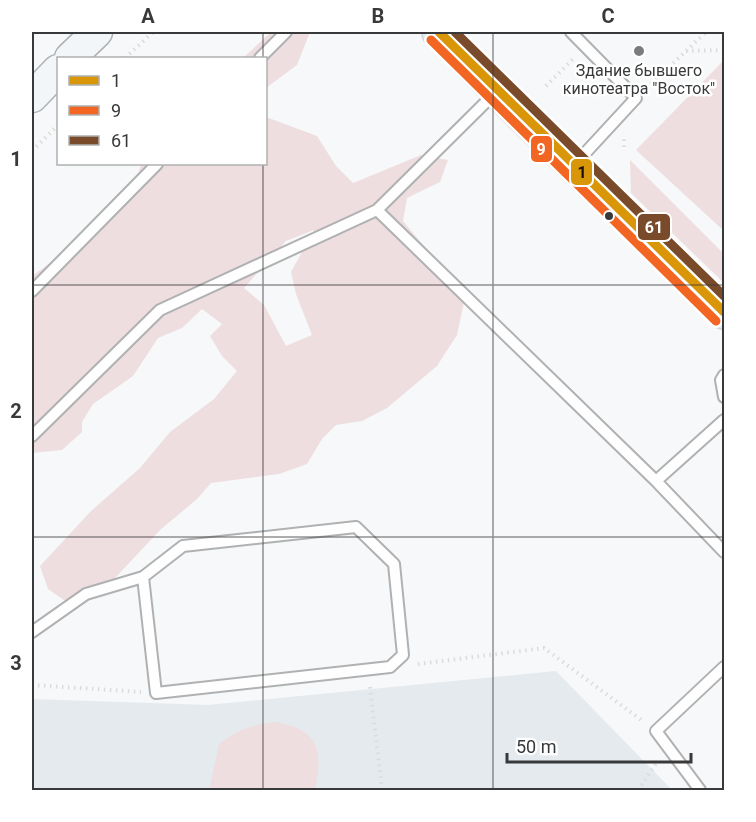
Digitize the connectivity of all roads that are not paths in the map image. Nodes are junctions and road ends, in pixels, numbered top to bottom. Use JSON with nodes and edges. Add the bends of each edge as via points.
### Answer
{"nodes":[{"id":1,"x":97,"y":32,"type":"edge"},
{"id":2,"x":286,"y":32,"type":"edge"},
{"id":3,"x":439,"y":32,"type":"edge"},
{"id":4,"x":571,"y":32,"type":"edge"},
{"id":5,"x":71,"y":57,"type":"edge"},
{"id":6,"x":261,"y":57,"type":"edge"},
{"id":7,"x":57,"y":71,"type":"edge"},
{"id":8,"x":497,"y":91,"type":"junction"},
{"id":9,"x":32,"y":97,"type":"edge"},
{"id":10,"x":156,"y":165,"type":"edge"},
{"id":11,"x":574,"y":166,"type":"junction"},
{"id":12,"x":377,"y":210,"type":"junction"},
{"id":13,"x":32,"y":291,"type":"edge"},
{"id":14,"x":724,"y":312,"type":"edge"},
{"id":15,"x":724,"y":375,"type":"edge"},
{"id":16,"x":724,"y":397,"type":"edge"},
{"id":17,"x":724,"y":420,"type":"edge"},
{"id":18,"x":32,"y":436,"type":"edge"},
{"id":19,"x":656,"y":481,"type":"junction"},
{"id":20,"x":724,"y":552,"type":"edge"},
{"id":21,"x":143,"y":578,"type":"junction"},
{"id":22,"x":32,"y":632,"type":"edge"},
{"id":23,"x":724,"y":667,"type":"edge"},
{"id":24,"x":700,"y":790,"type":"edge"}],
"edges":[{"from":1,"to":5,"type":"main road"},
{"from":2,"to":6,"type":"lane"},
{"from":3,"to":8,"type":"highway"},
{"from":4,"to":11,"type":"lane","via":[[636,98]]},
{"from":7,"to":9,"type":"main road"},
{"from":8,"to":11,"type":"highway"},
{"from":8,"to":12,"type":"lane"},
{"from":10,"to":13,"type":"lane"},
{"from":11,"to":14,"type":"highway"},
{"from":12,"to":18,"type":"lane","via":[[160,310]]},
{"from":12,"to":19,"type":"lane"},
{"from":15,"to":16,"type":"lane"},
{"from":17,"to":19,"type":"lane"},
{"from":19,"to":20,"type":"lane"},
{"from":21,"to":21,"type":"lane","via":[[183,546],[356,527],[394,564],[403,655],[390,667],[156,693]]},
{"from":21,"to":22,"type":"lane","via":[[86,594]]},
{"from":23,"to":24,"type":"lane","via":[[657,731]]}]}
